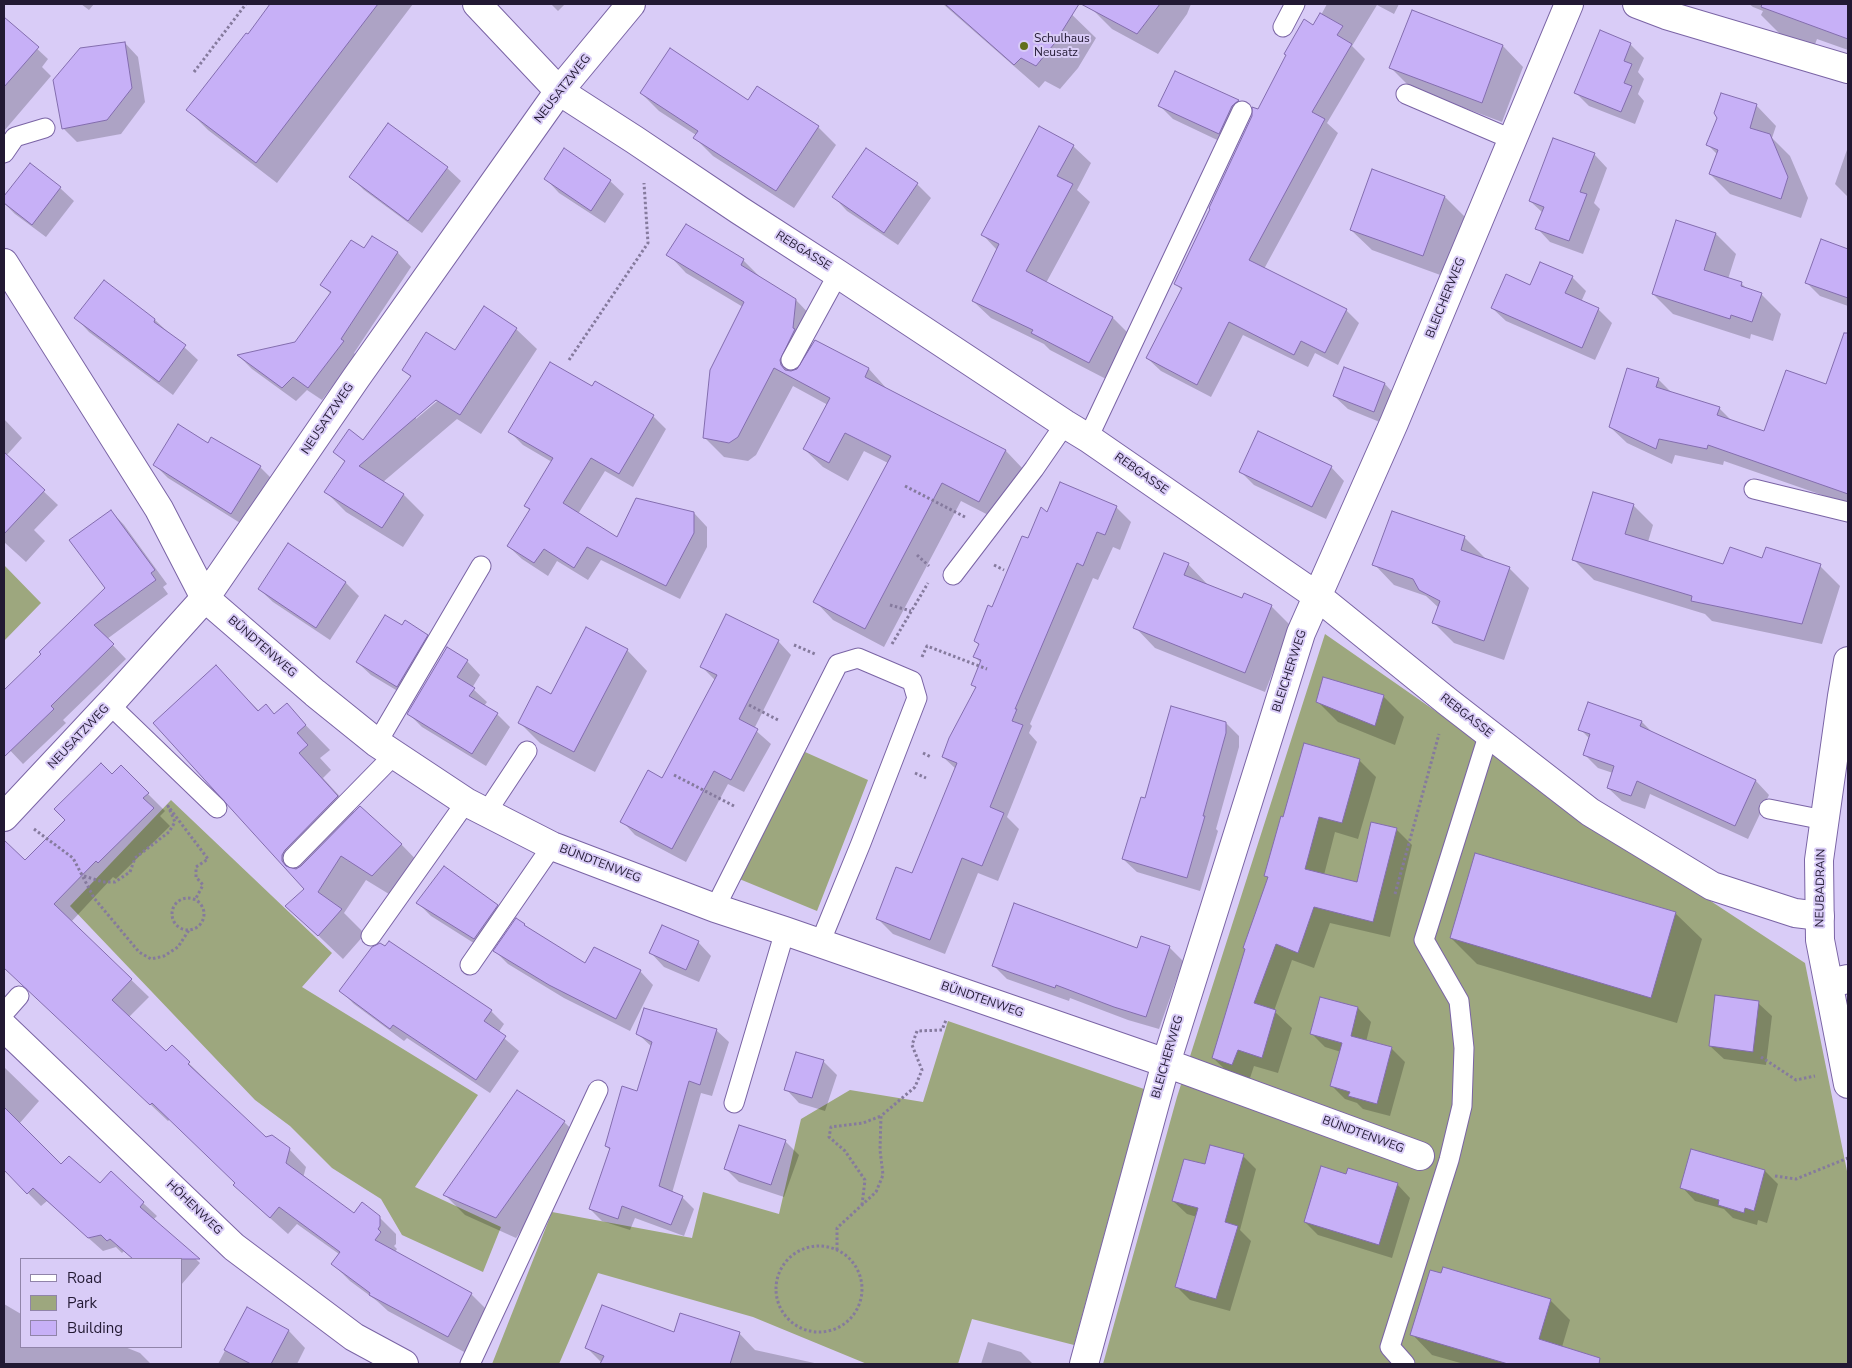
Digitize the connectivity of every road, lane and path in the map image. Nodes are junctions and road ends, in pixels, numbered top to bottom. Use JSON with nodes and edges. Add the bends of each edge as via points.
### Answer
{"nodes":[{"id":1,"x":246,"y":4,"type":"edge"},
{"id":2,"x":477,"y":4,"type":"edge"},
{"id":3,"x":631,"y":4,"type":"edge"},
{"id":4,"x":1295,"y":4,"type":"edge"},
{"id":5,"x":1568,"y":4,"type":"edge"},
{"id":6,"x":1637,"y":4,"type":"edge"},
{"id":7,"x":1668,"y":9,"type":"edge"},
{"id":8,"x":1283,"y":27,"type":"dead end"},
{"id":9,"x":1848,"y":69,"type":"edge"},
{"id":10,"x":194,"y":72,"type":"dead end"},
{"id":11,"x":559,"y":91,"type":"junction"},
{"id":12,"x":1406,"y":94,"type":"dead end"},
{"id":13,"x":1242,"y":111,"type":"dead end"},
{"id":14,"x":45,"y":128,"type":"dead end"},
{"id":15,"x":1511,"y":139,"type":"junction"},
{"id":16,"x":636,"y":140,"type":"junction"},
{"id":17,"x":4,"y":153,"type":"edge"},
{"id":18,"x":4,"y":263,"type":"edge"},
{"id":19,"x":838,"y":274,"type":"junction"},
{"id":20,"x":569,"y":360,"type":"dead end"},
{"id":21,"x":791,"y":360,"type":"dead end"},
{"id":22,"x":1077,"y":431,"type":"junction"},
{"id":23,"x":905,"y":486,"type":"dead end"},
{"id":24,"x":1754,"y":488,"type":"dead end"},
{"id":25,"x":1848,"y":512,"type":"edge"},
{"id":26,"x":987,"y":529,"type":"junction"},
{"id":27,"x":917,"y":555,"type":"dead end"},
{"id":28,"x":481,"y":566,"type":"dead end"},
{"id":29,"x":944,"y":573,"type":"joint"},
{"id":30,"x":930,"y":579,"type":"dead end"},
{"id":31,"x":1317,"y":596,"type":"junction"},
{"id":32,"x":206,"y":598,"type":"junction"},
{"id":33,"x":890,"y":605,"type":"dead end"},
{"id":34,"x":911,"y":611,"type":"junction"},
{"id":35,"x":1848,"y":661,"type":"edge"},
{"id":36,"x":880,"y":667,"type":"junction"},
{"id":37,"x":987,"y":669,"type":"dead end"},
{"id":38,"x":912,"y":681,"type":"junction"},
{"id":39,"x":1448,"y":702,"type":"junction"},
{"id":40,"x":109,"y":704,"type":"junction"},
{"id":41,"x":749,"y":705,"type":"dead end"},
{"id":42,"x":802,"y":734,"type":"junction"},
{"id":43,"x":1489,"y":734,"type":"junction"},
{"id":44,"x":386,"y":749,"type":"junction"},
{"id":45,"x":527,"y":751,"type":"dead end"},
{"id":46,"x":674,"y":775,"type":"dead end"},
{"id":47,"x":217,"y":808,"type":"dead end"},
{"id":48,"x":476,"y":808,"type":"junction"},
{"id":49,"x":1768,"y":809,"type":"dead end"},
{"id":50,"x":7,"y":814,"type":"edge"},
{"id":51,"x":759,"y":819,"type":"junction"},
{"id":52,"x":1824,"y":820,"type":"junction"},
{"id":53,"x":552,"y":846,"type":"junction"},
{"id":54,"x":293,"y":858,"type":"dead end"},
{"id":55,"x":84,"y":876,"type":"junction"},
{"id":56,"x":1395,"y":894,"type":"dead end"},
{"id":57,"x":195,"y":900,"type":"junction"},
{"id":58,"x":715,"y":908,"type":"junction"},
{"id":59,"x":1820,"y":916,"type":"junction"},
{"id":60,"x":189,"y":930,"type":"junction"},
{"id":61,"x":785,"y":931,"type":"junction"},
{"id":62,"x":371,"y":936,"type":"dead end"},
{"id":63,"x":820,"y":943,"type":"junction"},
{"id":64,"x":470,"y":965,"type":"dead end"},
{"id":65,"x":1839,"y":981,"type":"edge"},
{"id":66,"x":957,"y":991,"type":"junction"},
{"id":67,"x":19,"y":996,"type":"dead end"},
{"id":68,"x":4,"y":1013,"type":"edge"},
{"id":69,"x":4,"y":1026,"type":"edge"},
{"id":70,"x":1761,"y":1057,"type":"dead end"},
{"id":71,"x":1166,"y":1063,"type":"junction"},
{"id":72,"x":1847,"y":1077,"type":"edge"},
{"id":73,"x":598,"y":1090,"type":"dead end"},
{"id":74,"x":734,"y":1103,"type":"dead end"},
{"id":75,"x":881,"y":1116,"type":"junction"},
{"id":76,"x":1420,"y":1156,"type":"dead end"},
{"id":77,"x":1848,"y":1158,"type":"edge"},
{"id":78,"x":1775,"y":1176,"type":"dead end"},
{"id":79,"x":862,"y":1205,"type":"junction"},
{"id":80,"x":837,"y":1250,"type":"junction"},
{"id":81,"x":404,"y":1364,"type":"edge"},
{"id":82,"x":470,"y":1364,"type":"edge"},
{"id":83,"x":1084,"y":1364,"type":"edge"},
{"id":84,"x":1405,"y":1364,"type":"edge"}],
"edges":[{"from":1,"to":10,"type":"path"},
{"from":2,"to":11,"type":"street","name":"REBGASSE"},
{"from":3,"to":11,"type":"street","name":"NEUSATZWEG"},
{"from":4,"to":8,"type":"lane"},
{"from":5,"to":15,"type":"street","name":"BLEICHERWEG"},
{"from":6,"to":7,"type":"street"},
{"from":7,"to":9,"type":"street"},
{"from":11,"to":16,"type":"street","name":"REBGASSE"},
{"from":11,"to":32,"type":"street","name":"NEUSATZWEG","via":[[356,378]]},
{"from":12,"to":15,"type":"lane"},
{"from":13,"to":22,"type":"lane"},
{"from":14,"to":17,"type":"lane","via":[[16,137]]},
{"from":15,"to":31,"type":"street","name":"BLEICHERWEG","via":[[1394,423]]},
{"from":16,"to":19,"type":"street","name":"REBGASSE"},
{"from":16,"to":20,"type":"path","via":[[626,168],[644,184],[648,243]]},
{"from":18,"to":32,"type":"street","name":"BÜNDTENWEG","via":[[159,509]]},
{"from":19,"to":21,"type":"lane"},
{"from":19,"to":22,"type":"street","name":"REBGASSE"},
{"from":22,"to":26,"type":"lane"},
{"from":22,"to":31,"type":"street","name":"REBGASSE"},
{"from":23,"to":26,"type":"path"},
{"from":24,"to":25,"type":"lane"},
{"from":26,"to":29,"type":"lane"},
{"from":27,"to":29,"type":"path"},
{"from":28,"to":44,"type":"lane"},
{"from":30,"to":34,"type":"path"},
{"from":31,"to":39,"type":"street","name":"REBGASSE"},
{"from":31,"to":71,"type":"street","name":"BLEICHERWEG","via":[[1301,633]]},
{"from":32,"to":40,"type":"street","name":"NEUSATZWEG"},
{"from":32,"to":44,"type":"street","name":"BÜNDTENWEG","via":[[315,693]]},
{"from":33,"to":34,"type":"path"},
{"from":34,"to":36,"type":"path"},
{"from":35,"to":52,"type":"street","name":"NEUBADRAIN"},
{"from":36,"to":38,"type":"lane"},
{"from":36,"to":42,"type":"lane","via":[[858,658],[838,664]]},
{"from":37,"to":38,"type":"path","via":[[927,646]]},
{"from":38,"to":63,"type":"lane","via":[[917,698]]},
{"from":39,"to":43,"type":"street","name":"REBGASSE"},
{"from":39,"to":56,"type":"path"},
{"from":40,"to":47,"type":"lane"},
{"from":40,"to":50,"type":"street","name":"NEUSATZWEG"},
{"from":41,"to":42,"type":"path"},
{"from":42,"to":51,"type":"lane"},
{"from":43,"to":59,"type":"street","name":"REBGASSE","via":[[1590,812],[1712,886],[1796,913]]},
{"from":43,"to":84,"type":"lane","via":[[1424,940],[1459,1001],[1464,1048],[1462,1106],[1449,1160],[1390,1347]]},
{"from":44,"to":48,"type":"street","name":"BÜNDTENWEG"},
{"from":44,"to":54,"type":"lane"},
{"from":45,"to":48,"type":"lane"},
{"from":46,"to":51,"type":"path"},
{"from":48,"to":53,"type":"street","name":"BÜNDTENWEG"},
{"from":48,"to":62,"type":"lane"},
{"from":49,"to":52,"type":"lane"},
{"from":50,"to":55,"type":"path","via":[[73,858]]},
{"from":51,"to":58,"type":"lane"},
{"from":52,"to":59,"type":"street","name":"NEUBADRAIN","via":[[1819,860]]},
{"from":53,"to":58,"type":"street","name":"BÜNDTENWEG"},
{"from":53,"to":64,"type":"lane"},
{"from":55,"to":57,"type":"path","via":[[115,882],[130,872],[135,858],[169,832],[175,822],[168,806],[208,858],[196,867],[196,877],[203,885]]},
{"from":55,"to":60,"type":"path","via":[[94,898],[139,952],[150,959],[164,956],[178,947]]},
{"from":57,"to":60,"type":"path","via":[[202,907],[203,918],[198,926]]},
{"from":57,"to":60,"type":"path","via":[[180,901],[172,914],[179,927]]},
{"from":58,"to":61,"type":"street","name":"BÜNDTENWEG"},
{"from":59,"to":65,"type":"street","name":"NEUBADRAIN","via":[[1820,940]]},
{"from":61,"to":63,"type":"street","name":"BÜNDTENWEG"},
{"from":61,"to":74,"type":"lane"},
{"from":63,"to":66,"type":"street","name":"BÜNDTENWEG"},
{"from":65,"to":72,"type":"street","name":"NEUBADRAIN"},
{"from":66,"to":71,"type":"street","name":"BÜNDTENWEG"},
{"from":66,"to":75,"type":"path","via":[[942,1030],[917,1031],[912,1045],[922,1070],[915,1087]]},
{"from":67,"to":68,"type":"lane"},
{"from":69,"to":81,"type":"street","name":"HÖHENWEG","via":[[234,1247],[354,1337]]},
{"from":70,"to":72,"type":"path","via":[[1796,1080]]},
{"from":71,"to":76,"type":"street","name":"BÜNDTENWEG"},
{"from":71,"to":83,"type":"street","name":"BLEICHERWEG"},
{"from":73,"to":82,"type":"lane"},
{"from":75,"to":79,"type":"path","via":[[883,1175],[876,1192]]},
{"from":75,"to":79,"type":"path","via":[[864,1123],[831,1127],[829,1136],[845,1151],[865,1180]]},
{"from":77,"to":78,"type":"path","via":[[1796,1179]]},
{"from":79,"to":80,"type":"path","via":[[837,1228]]},
{"from":80,"to":80,"type":"path","via":[[824,1246],[810,1247],[796,1252],[781,1268],[775,1289],[778,1303],[785,1316],[796,1325],[810,1331],[824,1331],[849,1320],[857,1308],[861,1282],[849,1258]]}]}
